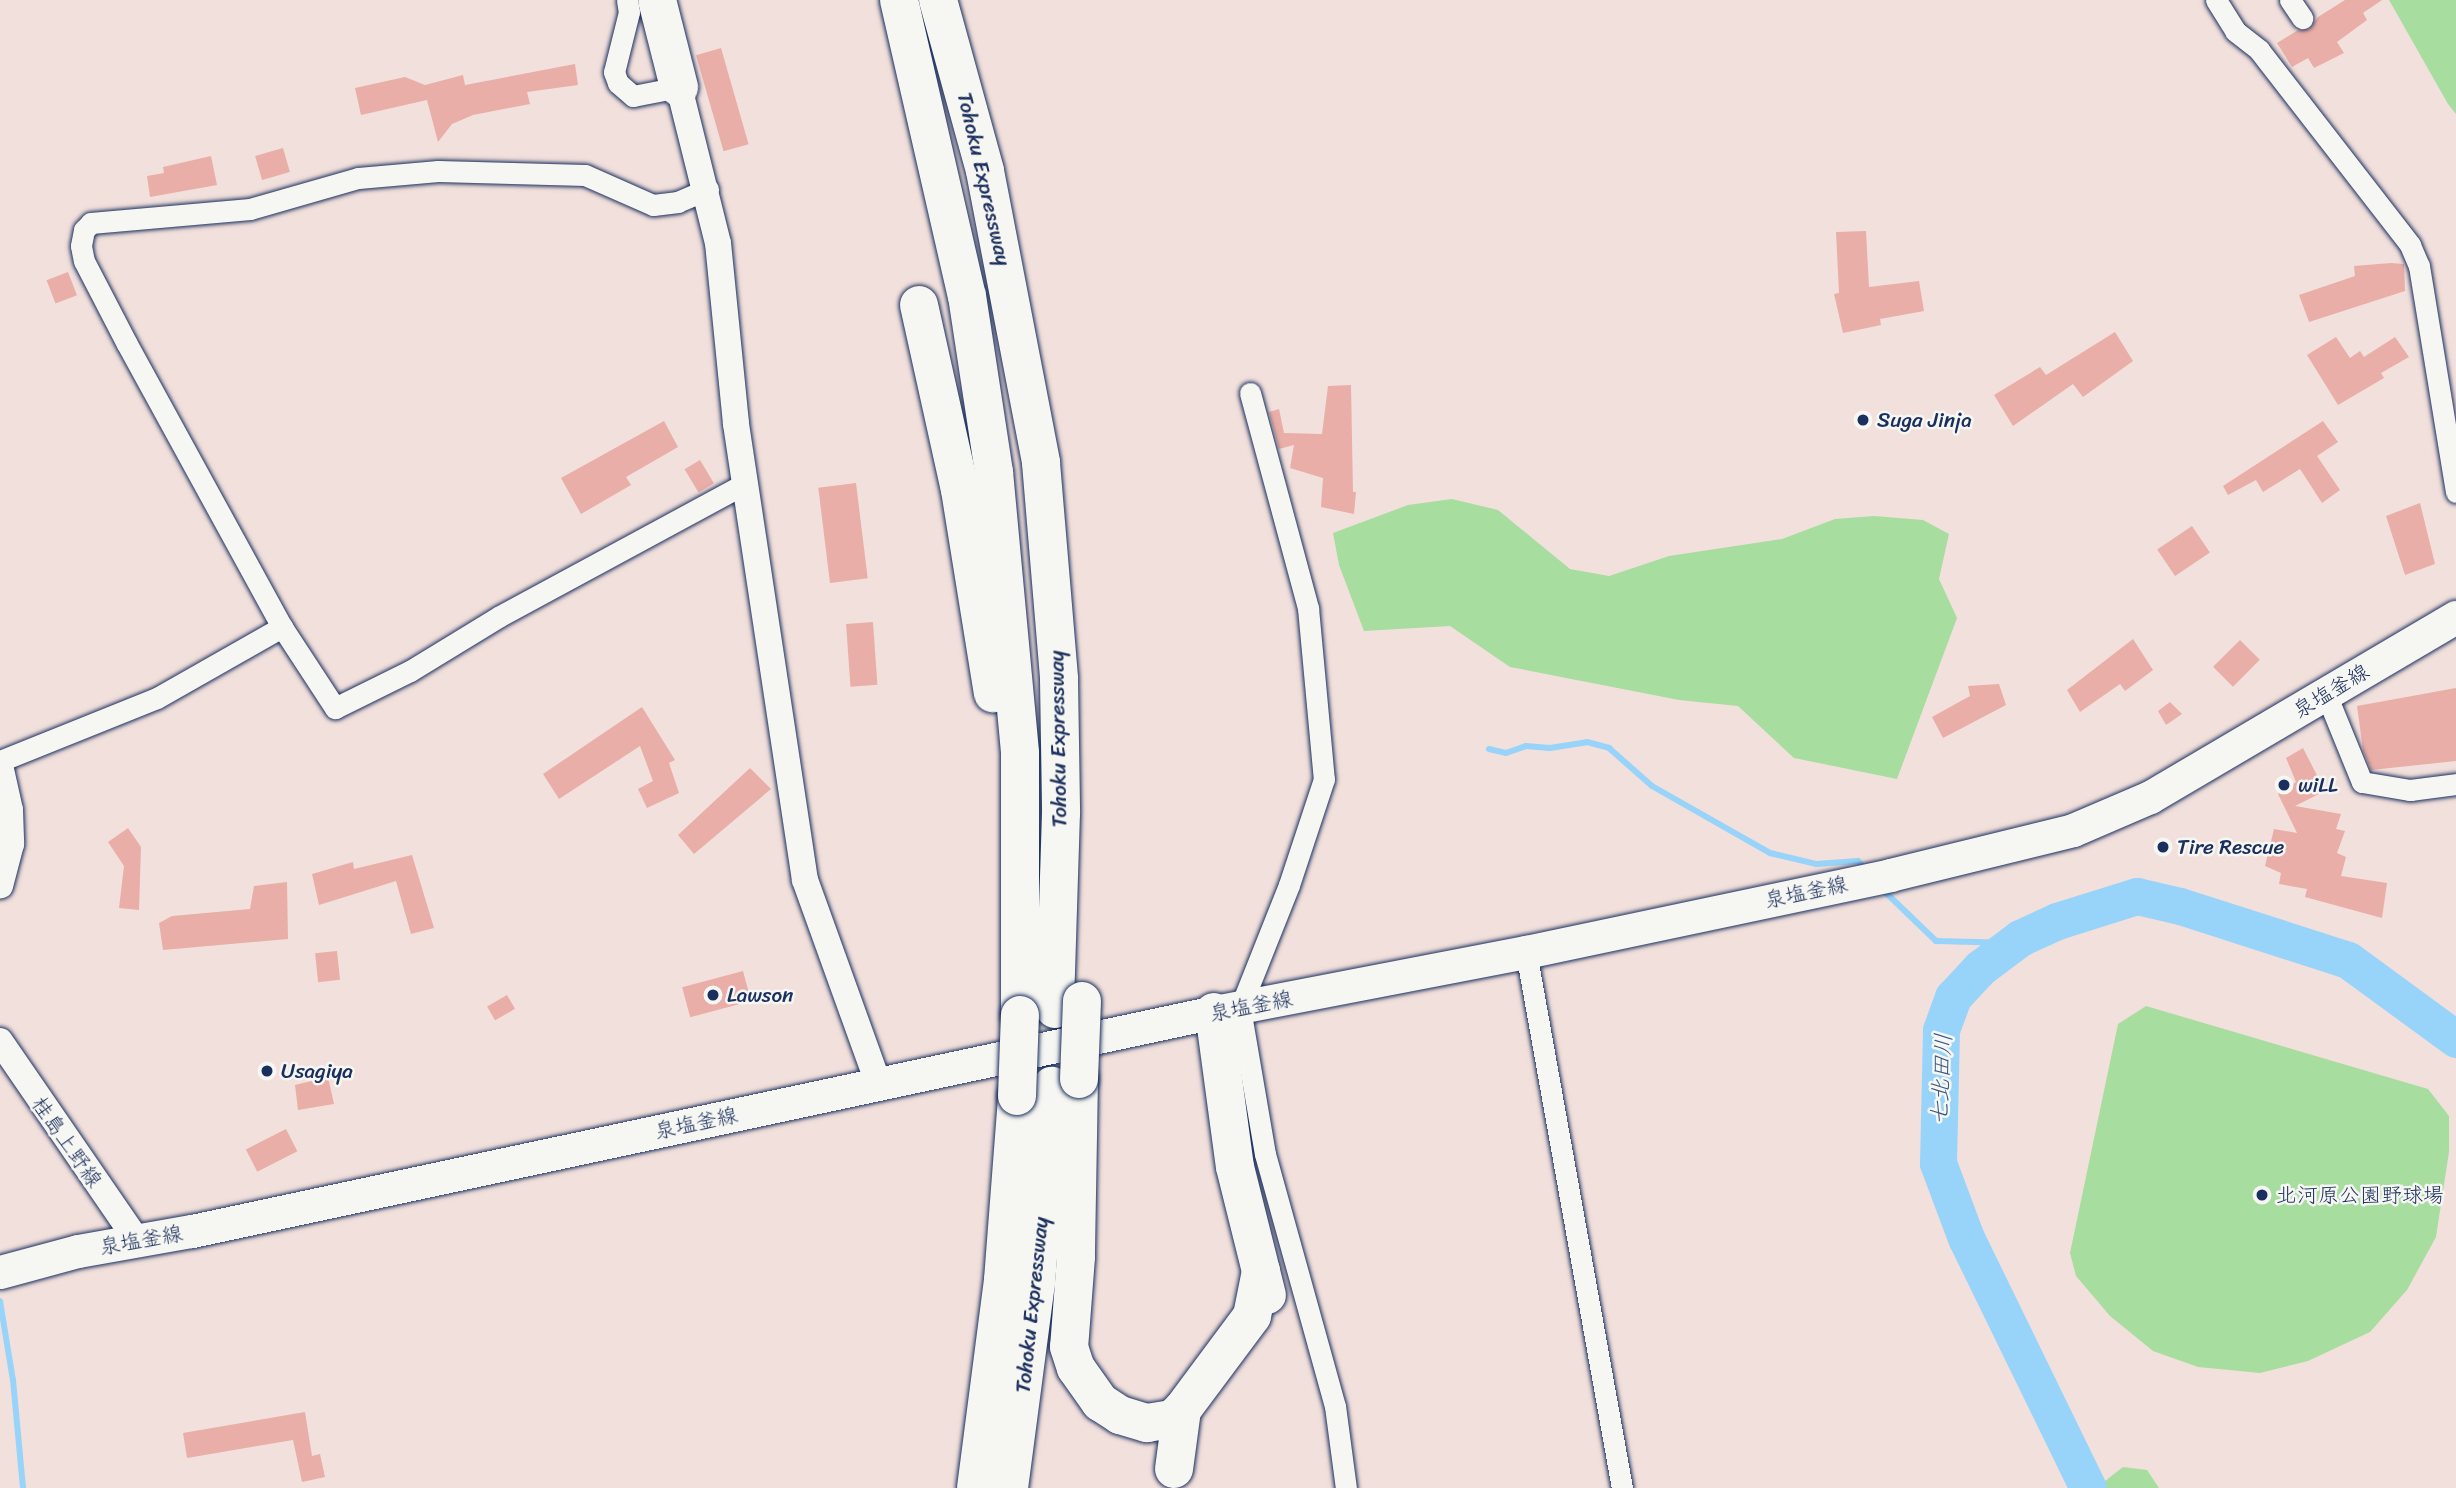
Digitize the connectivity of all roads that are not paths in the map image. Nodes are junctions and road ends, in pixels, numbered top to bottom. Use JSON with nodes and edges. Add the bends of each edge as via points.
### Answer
{"nodes":[{"id":1,"x":627,"y":0,"type":"edge"},
{"id":2,"x":657,"y":0,"type":"edge"},
{"id":3,"x":899,"y":0,"type":"edge"},
{"id":4,"x":938,"y":0,"type":"edge"},
{"id":5,"x":2216,"y":0,"type":"edge"},
{"id":6,"x":2290,"y":0,"type":"edge"},
{"id":7,"x":2302,"y":18,"type":"dead end"},
{"id":8,"x":679,"y":86,"type":"junction"},
{"id":9,"x":708,"y":189,"type":"junction"},
{"id":10,"x":919,"y":306,"type":"dead end"},
{"id":11,"x":1250,"y":393,"type":"dead end"},
{"id":12,"x":744,"y":484,"type":"junction"},
{"id":13,"x":2456,"y":492,"type":"edge"},
{"id":14,"x":2456,"y":618,"type":"edge"},
{"id":15,"x":282,"y":627,"type":"junction"},
{"id":16,"x":2326,"y":694,"type":"junction"},
{"id":17,"x":0,"y":763,"type":"edge"},
{"id":18,"x":2456,"y":785,"type":"edge"},
{"id":19,"x":0,"y":886,"type":"edge"},
{"id":20,"x":1021,"y":918,"type":"junction"},
{"id":21,"x":1526,"y":952,"type":"junction"},
{"id":22,"x":1052,"y":1008,"type":"junction"},
{"id":23,"x":1227,"y":1010,"type":"junction"},
{"id":24,"x":0,"y":1041,"type":"edge"},
{"id":25,"x":878,"y":1083,"type":"junction"},
{"id":26,"x":1049,"y":1087,"type":"junction"},
{"id":27,"x":138,"y":1242,"type":"junction"},
{"id":28,"x":0,"y":1272,"type":"edge"},
{"id":29,"x":1186,"y":1421,"type":"junction"},
{"id":30,"x":1174,"y":1469,"type":"dead end"},
{"id":31,"x":976,"y":1488,"type":"edge"},
{"id":32,"x":1009,"y":1488,"type":"edge"},
{"id":33,"x":1346,"y":1488,"type":"edge"},
{"id":34,"x":1622,"y":1488,"type":"edge"}],
"edges":[{"from":1,"to":8,"type":"street","via":[[629,12],[614,72],[618,83],[633,96]]},
{"from":2,"to":8,"type":"highway"},
{"from":3,"to":20,"type":"highway","name":"Tohoku Expressway","via":[[964,283],[994,472],[1020,753]]},
{"from":4,"to":22,"type":"highway","name":"Tohoku Expressway","via":[[988,184],[1041,463],[1059,679],[1061,813]]},
{"from":5,"to":13,"type":"street","via":[[2235,31],[2267,60],[2410,245],[2419,267]]},
{"from":6,"to":7,"type":"street"},
{"from":8,"to":9,"type":"street"},
{"from":9,"to":12,"type":"street"},
{"from":9,"to":15,"type":"street","via":[[678,202],[653,205],[585,175],[438,171],[358,178],[250,209],[119,217],[91,223],[83,230],[84,261]]},
{"from":10,"to":20,"type":"highway","via":[[960,490],[1003,756]]},
{"from":11,"to":23,"type":"street","via":[[1308,608],[1324,779],[1289,885]]},
{"from":12,"to":15,"type":"street","via":[[500,616],[410,671],[335,708]]},
{"from":12,"to":25,"type":"street","via":[[805,880]]},
{"from":14,"to":16,"type":"main road","name":"泉塩釜線"},
{"from":15,"to":17,"type":"street","via":[[157,698]]},
{"from":16,"to":18,"type":"street","via":[[2362,782],[2410,790]]},
{"from":16,"to":21,"type":"main road","name":"泉塩釜線","via":[[2150,797],[2073,830]]},
{"from":17,"to":19,"type":"street","via":[[10,810],[11,844]]},
{"from":20,"to":22,"type":"highway","name":"Tohoku Expressway"},
{"from":21,"to":23,"type":"main road","name":"泉塩釜線"},
{"from":21,"to":34,"type":"street"},
{"from":22,"to":26,"type":"highway","name":"Tohoku Expressway","bridge":true},
{"from":22,"to":26,"type":"highway","bridge":true},
{"from":23,"to":25,"type":"main road","name":"泉塩釜線"},
{"from":23,"to":29,"type":"highway","via":[[1234,1167],[1261,1271],[1252,1316]]},
{"from":23,"to":33,"type":"street","via":[[1335,1406]]},
{"from":24,"to":27,"type":"street","name":"桂島上野線"},
{"from":25,"to":27,"type":"main road","name":"泉塩釜線"},
{"from":26,"to":29,"type":"highway","via":[[1076,1257],[1069,1347],[1088,1389],[1109,1409],[1147,1423]]},
{"from":26,"to":31,"type":"highway","name":"Tohoku Expressway","via":[[1006,1253]]},
{"from":26,"to":32,"type":"highway","name":"Tohoku Expressway","via":[[1036,1283]]},
{"from":27,"to":28,"type":"main road","name":"泉塩釜線","via":[[55,1256]]},
{"from":29,"to":30,"type":"highway"}]}
